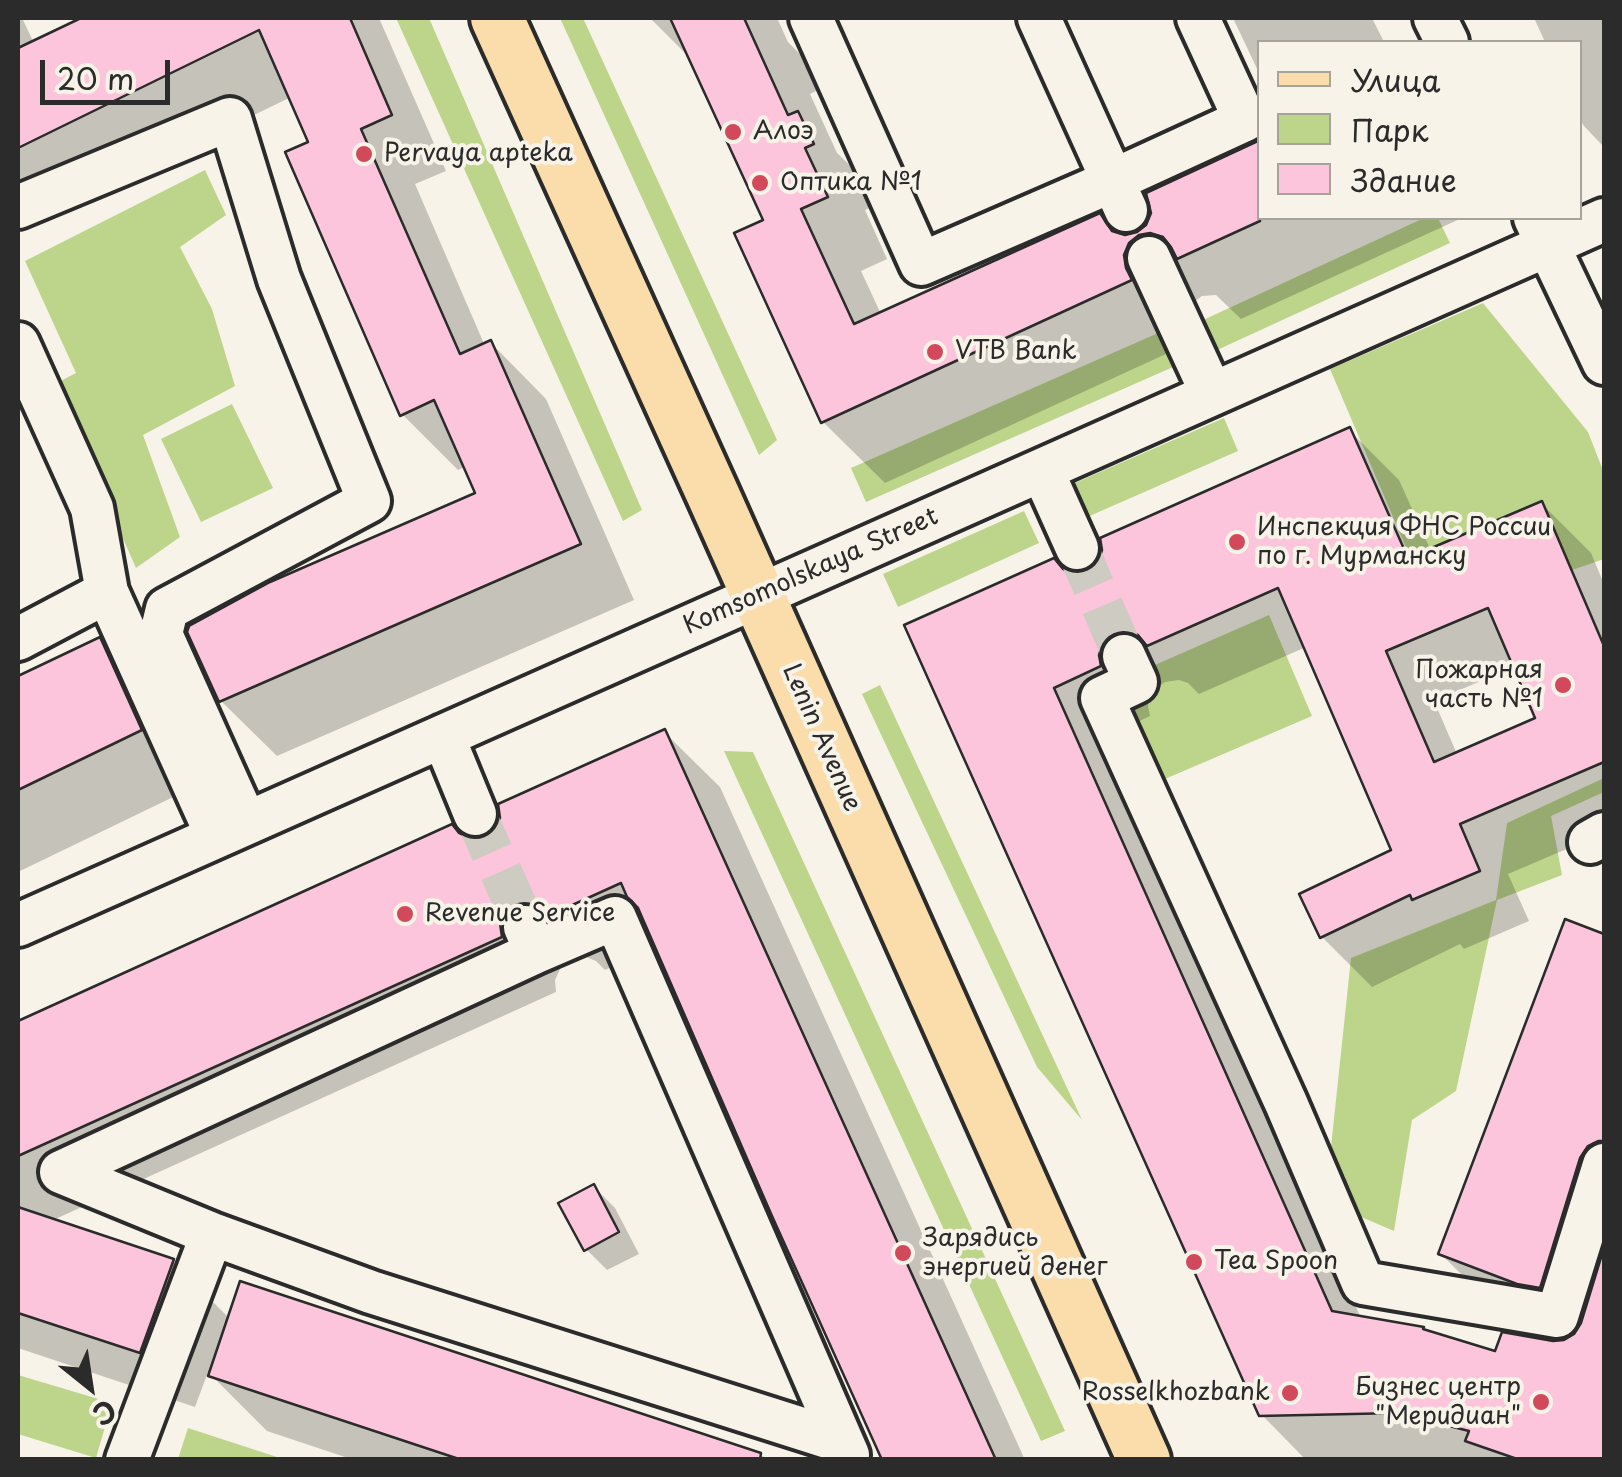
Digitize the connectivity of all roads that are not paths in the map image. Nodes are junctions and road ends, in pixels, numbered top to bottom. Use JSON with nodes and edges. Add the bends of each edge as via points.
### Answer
{"nodes":[{"id":1,"x":497,"y":18,"type":"edge"},
{"id":2,"x":810,"y":18,"type":"edge"},
{"id":3,"x":1039,"y":18,"type":"edge"},
{"id":4,"x":1198,"y":18,"type":"edge"},
{"id":5,"x":1119,"y":196,"type":"junction"},
{"id":6,"x":18,"y":208,"type":"edge"},
{"id":7,"x":1604,"y":220,"type":"edge"},
{"id":8,"x":1542,"y":231,"type":"edge"},
{"id":9,"x":1149,"y":258,"type":"dead end"},
{"id":10,"x":18,"y":344,"type":"edge"},
{"id":11,"x":1604,"y":363,"type":"edge"},
{"id":12,"x":1212,"y":394,"type":"junction"},
{"id":13,"x":1042,"y":470,"type":"junction"},
{"id":14,"x":1076,"y":548,"type":"tunnel mouth"},
{"id":15,"x":107,"y":592,"type":"junction"},
{"id":16,"x":758,"y":596,"type":"junction"},
{"id":17,"x":18,"y":639,"type":"edge"},
{"id":18,"x":1124,"y":656,"type":"tunnel mouth"},
{"id":19,"x":443,"y":736,"type":"junction"},
{"id":20,"x":475,"y":814,"type":"tunnel mouth"},
{"id":21,"x":231,"y":829,"type":"junction"},
{"id":22,"x":18,"y":925,"type":"edge"},
{"id":23,"x":1604,"y":1165,"type":"edge"},
{"id":24,"x":212,"y":1234,"type":"junction"},
{"id":25,"x":845,"y":1450,"type":"edge"},
{"id":26,"x":127,"y":1460,"type":"edge"},
{"id":27,"x":1144,"y":1460,"type":"edge"}],
"edges":[{"from":1,"to":16,"type":"main road","name":"Lenin Avenue"},
{"from":2,"to":5,"type":"street","via":[[921,264]]},
{"from":3,"to":5,"type":"street"},
{"from":4,"to":5,"type":"street","via":[[1244,120]]},
{"from":6,"to":21,"type":"street","via":[[230,120],[279,279],[368,501],[167,609],[161,634]]},
{"from":7,"to":8,"type":"street","name":"Komsomolskaya Street"},
{"from":8,"to":11,"type":"street"},
{"from":8,"to":12,"type":"street","name":"Komsomolskaya Street"},
{"from":9,"to":12,"type":"street"},
{"from":10,"to":15,"type":"street","via":[[92,508]]},
{"from":12,"to":13,"type":"street","name":"Komsomolskaya Street"},
{"from":13,"to":14,"type":"street"},
{"from":13,"to":16,"type":"street","name":"Komsomolskaya Street"},
{"from":15,"to":17,"type":"street"},
{"from":15,"to":21,"type":"street"},
{"from":16,"to":19,"type":"street","name":"Komsomolskaya Street"},
{"from":16,"to":27,"type":"main road","name":"Lenin Avenue"},
{"from":18,"to":23,"type":"street","via":[[1136,682],[1102,698],[1363,1283],[1556,1316]]},
{"from":19,"to":20,"type":"street"},
{"from":19,"to":21,"type":"street","name":"Komsomolskaya Street"},
{"from":21,"to":22,"type":"street","name":"Komsomolskaya Street"},
{"from":24,"to":25,"type":"street"},
{"from":24,"to":25,"type":"street","via":[[61,1172],[530,939],[615,918]]},
{"from":24,"to":26,"type":"street"}]}
